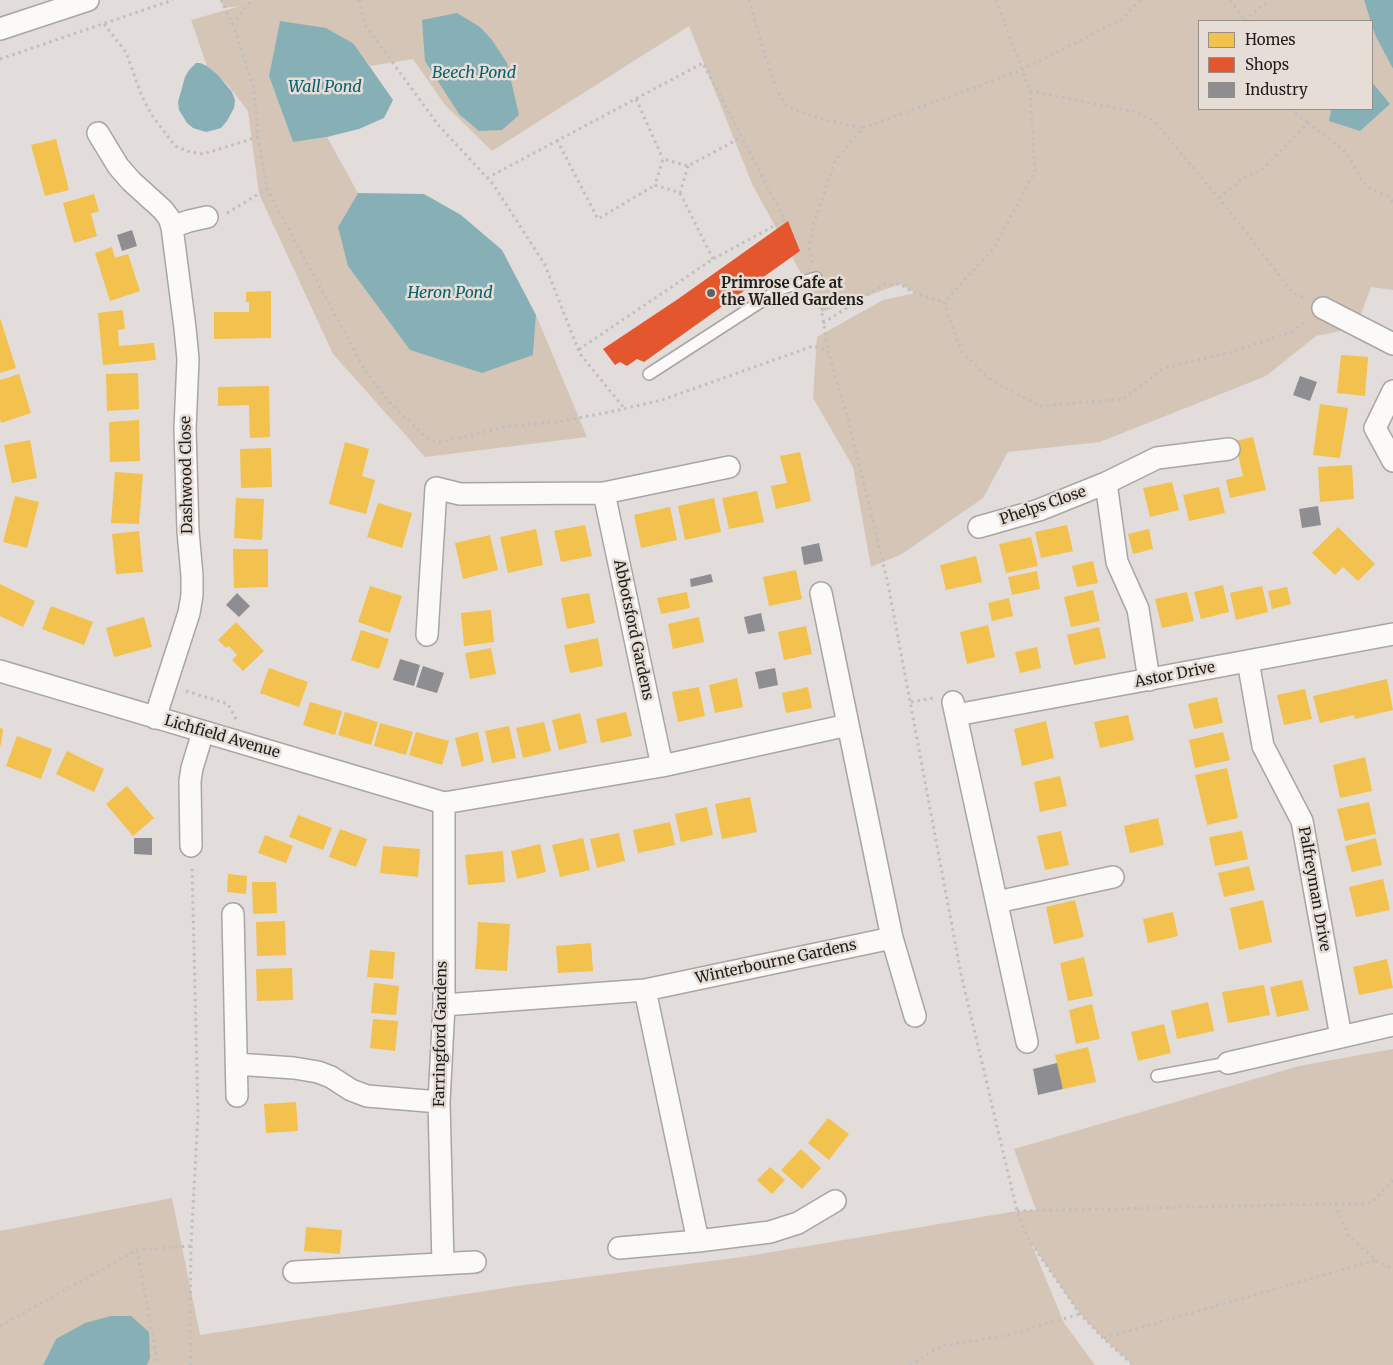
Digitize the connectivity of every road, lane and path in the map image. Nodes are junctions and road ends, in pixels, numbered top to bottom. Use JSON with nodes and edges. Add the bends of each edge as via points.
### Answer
{"nodes":[{"id":1,"x":88,"y":0,"type":"edge"},
{"id":2,"x":173,"y":0,"type":"edge"},
{"id":3,"x":220,"y":0,"type":"edge"},
{"id":4,"x":252,"y":0,"type":"edge"},
{"id":5,"x":359,"y":0,"type":"edge"},
{"id":6,"x":749,"y":0,"type":"edge"},
{"id":7,"x":996,"y":0,"type":"edge"},
{"id":8,"x":1140,"y":0,"type":"edge"},
{"id":9,"x":1230,"y":0,"type":"edge"},
{"id":10,"x":1270,"y":0,"type":"edge"},
{"id":11,"x":1245,"y":20,"type":"edge"},
{"id":12,"x":104,"y":24,"type":"junction"},
{"id":13,"x":232,"y":24,"type":"junction"},
{"id":14,"x":0,"y":29,"type":"edge"},
{"id":15,"x":0,"y":59,"type":"edge"},
{"id":16,"x":1022,"y":70,"type":"junction"},
{"id":17,"x":1030,"y":91,"type":"junction"},
{"id":18,"x":636,"y":99,"type":"junction"},
{"id":19,"x":1291,"y":110,"type":"edge"},
{"id":20,"x":1308,"y":123,"type":"junction"},
{"id":21,"x":863,"y":128,"type":"junction"},
{"id":22,"x":98,"y":133,"type":"dead end"},
{"id":23,"x":258,"y":137,"type":"junction"},
{"id":24,"x":742,"y":137,"type":"junction"},
{"id":25,"x":557,"y":140,"type":"junction"},
{"id":26,"x":663,"y":159,"type":"junction"},
{"id":27,"x":688,"y":166,"type":"junction"},
{"id":28,"x":487,"y":178,"type":"junction"},
{"id":29,"x":655,"y":185,"type":"junction"},
{"id":30,"x":267,"y":189,"type":"junction"},
{"id":31,"x":680,"y":193,"type":"junction"},
{"id":32,"x":1219,"y":198,"type":"junction"},
{"id":33,"x":1393,"y":202,"type":"edge"},
{"id":34,"x":207,"y":217,"type":"joint"},
{"id":35,"x":172,"y":227,"type":"junction"},
{"id":36,"x":713,"y":259,"type":"junction"},
{"id":37,"x":816,"y":278,"type":"junction"},
{"id":38,"x":944,"y":302,"type":"junction"},
{"id":39,"x":1323,"y":308,"type":"junction"},
{"id":40,"x":824,"y":323,"type":"junction"},
{"id":41,"x":1393,"y":344,"type":"edge"},
{"id":42,"x":578,"y":350,"type":"junction"},
{"id":43,"x":828,"y":351,"type":"junction"},
{"id":44,"x":649,"y":374,"type":"dead end"},
{"id":45,"x":1393,"y":391,"type":"edge"},
{"id":46,"x":624,"y":409,"type":"junction"},
{"id":47,"x":1229,"y":449,"type":"dead end"},
{"id":48,"x":1393,"y":462,"type":"edge"},
{"id":49,"x":729,"y":467,"type":"dead end"},
{"id":50,"x":1106,"y":483,"type":"junction"},
{"id":51,"x":604,"y":493,"type":"junction"},
{"id":52,"x":979,"y":527,"type":"dead end"},
{"id":53,"x":821,"y":593,"type":"dead end"},
{"id":54,"x":1393,"y":634,"type":"edge"},
{"id":55,"x":427,"y":635,"type":"dead end"},
{"id":56,"x":1248,"y":661,"type":"junction"},
{"id":57,"x":0,"y":671,"type":"edge"},
{"id":58,"x":1149,"y":680,"type":"junction"},
{"id":59,"x":186,"y":690,"type":"dead end"},
{"id":60,"x":155,"y":718,"type":"junction"},
{"id":61,"x":239,"y":725,"type":"dead end"},
{"id":62,"x":848,"y":725,"type":"junction"},
{"id":63,"x":203,"y":732,"type":"junction"},
{"id":64,"x":662,"y":766,"type":"junction"},
{"id":65,"x":444,"y":803,"type":"junction"},
{"id":66,"x":191,"y":846,"type":"joint"},
{"id":67,"x":1113,"y":878,"type":"dead end"},
{"id":68,"x":997,"y":902,"type":"junction"},
{"id":69,"x":232,"y":914,"type":"dead end"},
{"id":70,"x":892,"y":938,"type":"junction"},
{"id":71,"x":645,"y":990,"type":"junction"},
{"id":72,"x":444,"y":1004,"type":"junction"},
{"id":73,"x":915,"y":1016,"type":"dead end"},
{"id":74,"x":1393,"y":1025,"type":"edge"},
{"id":75,"x":1341,"y":1037,"type":"junction"},
{"id":76,"x":1027,"y":1042,"type":"dead end"},
{"id":77,"x":1228,"y":1063,"type":"joint"},
{"id":78,"x":236,"y":1064,"type":"junction"},
{"id":79,"x":1157,"y":1076,"type":"dead end"},
{"id":80,"x":236,"y":1096,"type":"dead end"},
{"id":81,"x":439,"y":1102,"type":"junction"},
{"id":82,"x":1393,"y":1180,"type":"edge"},
{"id":83,"x":835,"y":1200,"type":"dead end"},
{"id":84,"x":1335,"y":1204,"type":"junction"},
{"id":85,"x":1017,"y":1211,"type":"junction"},
{"id":86,"x":698,"y":1240,"type":"junction"},
{"id":87,"x":190,"y":1246,"type":"junction"},
{"id":88,"x":619,"y":1248,"type":"dead end"},
{"id":89,"x":137,"y":1250,"type":"junction"},
{"id":90,"x":1376,"y":1260,"type":"junction"},
{"id":91,"x":474,"y":1262,"type":"dead end"},
{"id":92,"x":443,"y":1264,"type":"junction"},
{"id":93,"x":1393,"y":1270,"type":"edge"},
{"id":94,"x":294,"y":1272,"type":"dead end"},
{"id":95,"x":1080,"y":1314,"type":"junction"},
{"id":96,"x":0,"y":1326,"type":"edge"},
{"id":97,"x":1104,"y":1339,"type":"junction"},
{"id":98,"x":158,"y":1365,"type":"edge"},
{"id":99,"x":191,"y":1365,"type":"edge"},
{"id":100,"x":910,"y":1365,"type":"edge"},
{"id":101,"x":1134,"y":1365,"type":"edge"}],
"edges":[{"from":1,"to":14,"type":"street"},
{"from":2,"to":12,"type":"path"},
{"from":3,"to":13,"type":"path"},
{"from":4,"to":13,"type":"path"},
{"from":5,"to":28,"type":"path","via":[[365,25],[439,126]]},
{"from":6,"to":21,"type":"path","via":[[777,91],[788,107]]},
{"from":7,"to":16,"type":"path"},
{"from":8,"to":16,"type":"path","via":[[1122,19]]},
{"from":9,"to":11,"type":"path"},
{"from":10,"to":11,"type":"path"},
{"from":12,"to":15,"type":"path"},
{"from":12,"to":23,"type":"path","via":[[126,52],[151,114],[175,146],[203,154]]},
{"from":13,"to":23,"type":"path","via":[[254,88]]},
{"from":16,"to":17,"type":"path"},
{"from":16,"to":21,"type":"path"},
{"from":17,"to":32,"type":"path","via":[[1136,112],[1154,121]]},
{"from":17,"to":38,"type":"path","via":[[1035,171],[994,248]]},
{"from":18,"to":24,"type":"path","via":[[703,63]]},
{"from":18,"to":25,"type":"path"},
{"from":18,"to":26,"type":"path"},
{"from":19,"to":20,"type":"path"},
{"from":20,"to":32,"type":"path","via":[[1261,171],[1244,177]]},
{"from":20,"to":33,"type":"path","via":[[1346,152],[1362,181]]},
{"from":21,"to":37,"type":"path","via":[[835,161],[814,223],[809,247]]},
{"from":22,"to":35,"type":"street","name":"Dashwood Close","via":[[118,166],[163,210]]},
{"from":23,"to":30,"type":"path"},
{"from":24,"to":27,"type":"path"},
{"from":24,"to":36,"type":"path","via":[[785,220]]},
{"from":25,"to":28,"type":"path"},
{"from":25,"to":29,"type":"path","via":[[598,219]]},
{"from":26,"to":27,"type":"path"},
{"from":26,"to":29,"type":"path"},
{"from":27,"to":31,"type":"path"},
{"from":28,"to":42,"type":"path","via":[[545,265]]},
{"from":29,"to":31,"type":"path"},
{"from":30,"to":34,"type":"path","via":[[220,217]]},
{"from":30,"to":46,"type":"path","via":[[365,370],[391,404],[428,439],[440,442],[510,426],[557,422]]},
{"from":31,"to":36,"type":"path"},
{"from":32,"to":39,"type":"path","via":[[1293,293]]},
{"from":34,"to":35,"type":"street"},
{"from":35,"to":60,"type":"street","name":"Dashwood Close","via":[[188,359],[185,429],[192,595]]},
{"from":36,"to":42,"type":"path"},
{"from":37,"to":40,"type":"path"},
{"from":37,"to":44,"type":"lane","via":[[782,288]]},
{"from":38,"to":39,"type":"path","via":[[961,351],[992,381],[1040,406],[1123,399],[1164,368],[1232,352],[1292,332]]},
{"from":38,"to":40,"type":"path","via":[[916,294],[900,284],[883,285]]},
{"from":39,"to":41,"type":"street"},
{"from":40,"to":43,"type":"path"},
{"from":42,"to":46,"type":"path"},
{"from":43,"to":46,"type":"path","via":[[813,346],[662,400]]},
{"from":43,"to":85,"type":"path","via":[[849,422],[888,584],[961,974]]},
{"from":45,"to":48,"type":"street","via":[[1375,428]]},
{"from":47,"to":50,"type":"street","name":"Phelps Close","via":[[1157,458]]},
{"from":49,"to":51,"type":"street"},
{"from":50,"to":52,"type":"street","name":"Phelps Close","via":[[1039,510]]},
{"from":50,"to":58,"type":"street","name":"Phelps Close","via":[[1117,562],[1138,610]]},
{"from":51,"to":55,"type":"street","via":[[460,494],[436,488]]},
{"from":51,"to":64,"type":"street","name":"Abbotsford Gardens"},
{"from":53,"to":62,"type":"street"},
{"from":54,"to":56,"type":"street","name":"Astor Drive"},
{"from":56,"to":58,"type":"street","name":"Astor Drive"},
{"from":56,"to":75,"type":"street","name":"Palfreyman Drive","via":[[1262,746],[1302,821]]},
{"from":57,"to":60,"type":"street","name":"Lichfield Avenue"},
{"from":58,"to":68,"type":"street","name":"Astor Drive","via":[[954,708]]},
{"from":59,"to":61,"type":"path","via":[[228,704]]},
{"from":60,"to":63,"type":"street","name":"Lichfield Avenue"},
{"from":62,"to":64,"type":"street"},
{"from":62,"to":70,"type":"street"},
{"from":63,"to":65,"type":"street","name":"Lichfield Avenue"},
{"from":63,"to":66,"type":"street","via":[[191,774]]},
{"from":64,"to":65,"type":"street"},
{"from":65,"to":72,"type":"street","name":"Farringford Gardens"},
{"from":66,"to":87,"type":"path","via":[[198,1114]]},
{"from":67,"to":68,"type":"street"},
{"from":68,"to":76,"type":"street","name":"Astor Drive"},
{"from":69,"to":78,"type":"street"},
{"from":70,"to":71,"type":"street","name":"Winterbourne Gardens"},
{"from":70,"to":73,"type":"street"},
{"from":71,"to":72,"type":"street","name":"Winterbourne Gardens"},
{"from":71,"to":86,"type":"street"},
{"from":72,"to":81,"type":"street","name":"Farringford Gardens"},
{"from":74,"to":75,"type":"street"},
{"from":75,"to":77,"type":"street"},
{"from":77,"to":79,"type":"lane"},
{"from":78,"to":80,"type":"street"},
{"from":78,"to":81,"type":"street","via":[[318,1072],[367,1096]]},
{"from":81,"to":92,"type":"street","name":"Farringford Gardens"},
{"from":82,"to":84,"type":"path","via":[[1371,1203]]},
{"from":83,"to":86,"type":"street","via":[[798,1223],[770,1232]]},
{"from":84,"to":85,"type":"path"},
{"from":84,"to":90,"type":"path","via":[[1349,1236]]},
{"from":85,"to":95,"type":"path","via":[[1029,1240]]},
{"from":86,"to":88,"type":"street"},
{"from":87,"to":89,"type":"path"},
{"from":87,"to":99,"type":"path"},
{"from":89,"to":96,"type":"path"},
{"from":89,"to":98,"type":"path"},
{"from":90,"to":93,"type":"path"},
{"from":90,"to":97,"type":"path"},
{"from":91,"to":92,"type":"street"},
{"from":92,"to":94,"type":"street"},
{"from":95,"to":97,"type":"path"},
{"from":95,"to":100,"type":"path","via":[[1008,1335],[941,1346]]},
{"from":97,"to":101,"type":"path"}]}
